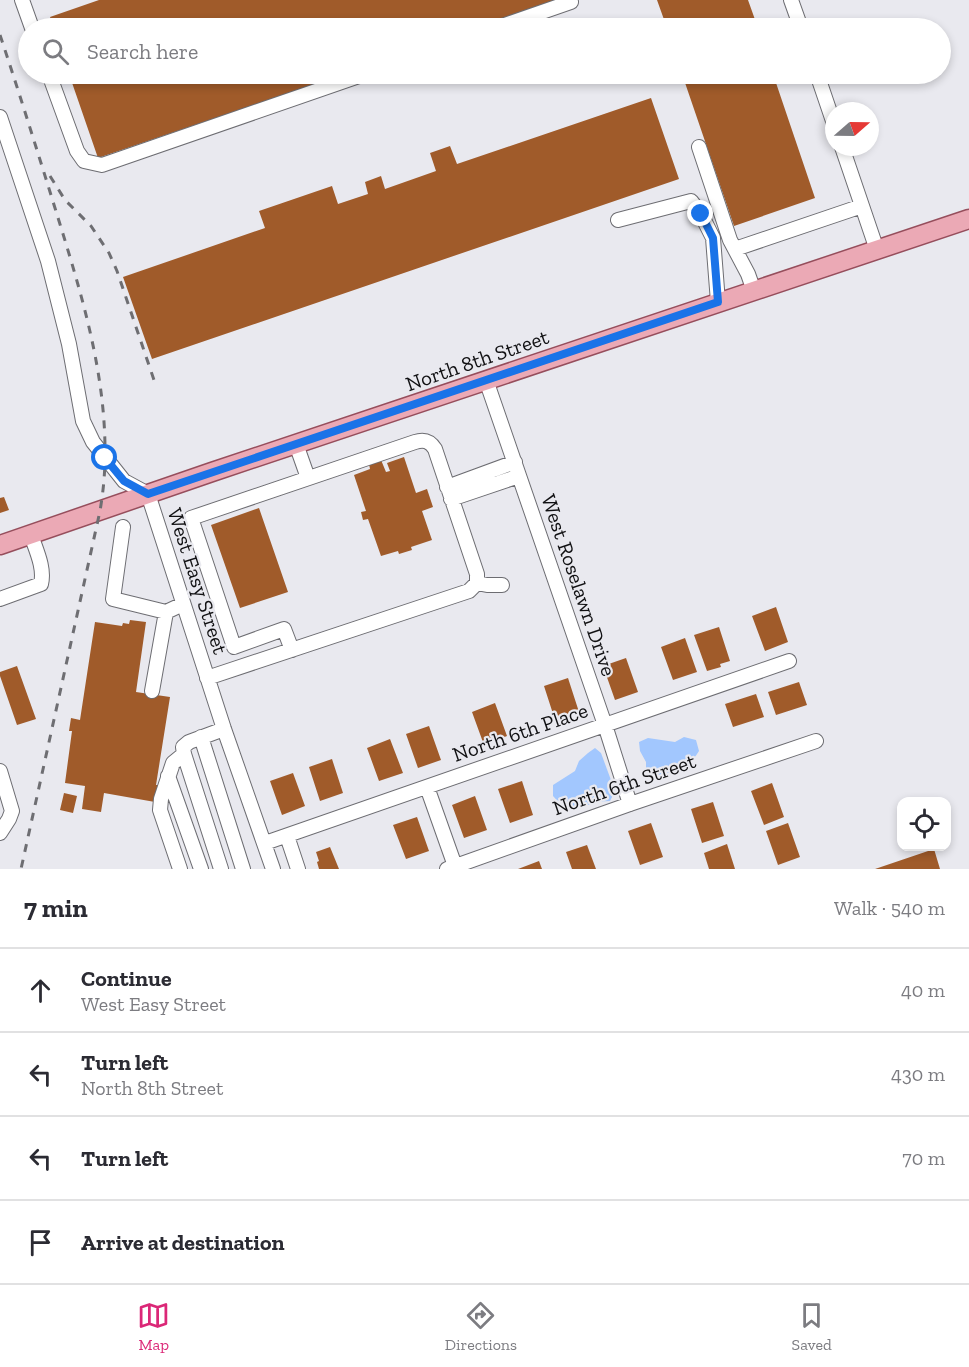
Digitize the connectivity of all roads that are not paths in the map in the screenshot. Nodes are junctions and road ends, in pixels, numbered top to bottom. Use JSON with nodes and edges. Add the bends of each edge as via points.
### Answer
{"nodes":[{"id":1,"x":22,"y":0,"type":"edge"},
{"id":2,"x":570,"y":0,"type":"edge"},
{"id":3,"x":791,"y":0,"type":"edge"},
{"id":4,"x":28,"y":18,"type":"edge"},
{"id":5,"x":525,"y":18,"type":"edge"},
{"id":6,"x":797,"y":18,"type":"edge"},
{"id":7,"x":53,"y":84,"type":"edge"},
{"id":8,"x":337,"y":84,"type":"edge"},
{"id":9,"x":820,"y":84,"type":"edge"},
{"id":10,"x":827,"y":102,"type":"edge"},
{"id":11,"x":0,"y":117,"type":"edge"},
{"id":12,"x":699,"y":147,"type":"dead end"},
{"id":13,"x":845,"y":156,"type":"edge"},
{"id":14,"x":862,"y":206,"type":"junction"},
{"id":15,"x":969,"y":219,"type":"edge"},
{"id":16,"x":618,"y":220,"type":"dead end"},
{"id":17,"x":735,"y":249,"type":"junction"},
{"id":18,"x":877,"y":250,"type":"junction"},
{"id":19,"x":754,"y":291,"type":"junction"},
{"id":20,"x":718,"y":302,"type":"junction"},
{"id":21,"x":486,"y":380,"type":"junction"},
{"id":22,"x":296,"y":444,"type":"junction"},
{"id":23,"x":517,"y":469,"type":"junction"},
{"id":24,"x":308,"y":478,"type":"junction"},
{"id":25,"x":449,"y":493,"type":"junction"},
{"id":26,"x":148,"y":494,"type":"junction"},
{"id":27,"x":123,"y":527,"type":"dead end"},
{"id":28,"x":31,"y":535,"type":"junction"},
{"id":29,"x":0,"y":545,"type":"edge"},
{"id":30,"x":477,"y":583,"type":"junction"},
{"id":31,"x":502,"y":585,"type":"dead end"},
{"id":32,"x":0,"y":599,"type":"edge"},
{"id":33,"x":183,"y":604,"type":"junction"},
{"id":34,"x":166,"y":612,"type":"junction"},
{"id":35,"x":292,"y":650,"type":"junction"},
{"id":36,"x":789,"y":661,"type":"dead end"},
{"id":37,"x":207,"y":678,"type":"junction"},
{"id":38,"x":152,"y":691,"type":"dead end"},
{"id":39,"x":605,"y":725,"type":"junction"},
{"id":40,"x":224,"y":729,"type":"junction"},
{"id":41,"x":201,"y":737,"type":"junction"},
{"id":42,"x":816,"y":741,"type":"dead end"},
{"id":43,"x":183,"y":754,"type":"junction"},
{"id":44,"x":0,"y":771,"type":"edge"},
{"id":45,"x":168,"y":776,"type":"junction"},
{"id":46,"x":427,"y":787,"type":"junction"},
{"id":47,"x":630,"y":804,"type":"junction"},
{"id":48,"x":0,"y":833,"type":"edge"},
{"id":49,"x":287,"y":836,"type":"junction"},
{"id":50,"x":265,"y":843,"type":"junction"},
{"id":51,"x":451,"y":868,"type":"edge"},
{"id":52,"x":180,"y":869,"type":"edge"},
{"id":53,"x":201,"y":869,"type":"edge"},
{"id":54,"x":221,"y":869,"type":"edge"},
{"id":55,"x":243,"y":869,"type":"edge"},
{"id":56,"x":273,"y":869,"type":"edge"},
{"id":57,"x":298,"y":869,"type":"edge"}],
"edges":[{"from":1,"to":4,"type":"street"},
{"from":2,"to":5,"type":"street"},
{"from":3,"to":6,"type":"street"},
{"from":7,"to":8,"type":"street","via":[[77,151],[84,161],[102,165]]},
{"from":9,"to":10,"type":"street"},
{"from":11,"to":26,"type":"street","name":"West Easy Street","via":[[48,261],[83,421],[93,442],[124,481]]},
{"from":12,"to":17,"type":"street"},
{"from":13,"to":14,"type":"street"},
{"from":14,"to":17,"type":"street"},
{"from":14,"to":18,"type":"street"},
{"from":15,"to":18,"type":"main road","name":"North 8th Street"},
{"from":16,"to":20,"type":"street","via":[[691,201],[713,238]]},
{"from":17,"to":19,"type":"street"},
{"from":18,"to":19,"type":"main road","name":"North 8th Street"},
{"from":19,"to":20,"type":"main road","name":"North 8th Street"},
{"from":20,"to":21,"type":"main road","name":"North 8th Street"},
{"from":21,"to":22,"type":"main road","name":"North 8th Street"},
{"from":21,"to":23,"type":"street","name":"West Roselawn Drive"},
{"from":22,"to":24,"type":"street"},
{"from":22,"to":26,"type":"main road","name":"North 8th Street"},
{"from":23,"to":25,"type":"street"},
{"from":23,"to":39,"type":"street","name":"West Roselawn Drive"},
{"from":24,"to":25,"type":"street","via":[[420,440],[435,449]]},
{"from":24,"to":35,"type":"street","via":[[191,518],[234,647],[284,629]]},
{"from":25,"to":30,"type":"street"},
{"from":26,"to":28,"type":"main road","name":"North 8th Street"},
{"from":26,"to":33,"type":"street","name":"West Easy Street"},
{"from":27,"to":34,"type":"street","via":[[113,599]]},
{"from":28,"to":29,"type":"main road","name":"North 8th Street"},
{"from":28,"to":32,"type":"street","via":[[42,568],[41,584]]},
{"from":30,"to":31,"type":"street"},
{"from":30,"to":35,"type":"street","via":[[469,591]]},
{"from":33,"to":34,"type":"street"},
{"from":33,"to":37,"type":"street","name":"West Easy Street"},
{"from":34,"to":38,"type":"street"},
{"from":35,"to":37,"type":"street"},
{"from":36,"to":39,"type":"street","name":"North 6th Place"},
{"from":37,"to":40,"type":"street","name":"West Easy Street"},
{"from":39,"to":46,"type":"street","name":"North 6th Place"},
{"from":39,"to":47,"type":"street","name":"West Roselawn Drive"},
{"from":40,"to":41,"type":"street"},
{"from":40,"to":50,"type":"street","name":"West Easy Street"},
{"from":41,"to":43,"type":"street","via":[[183,747]]},
{"from":41,"to":55,"type":"street"},
{"from":42,"to":47,"type":"street","name":"North 6th Street"},
{"from":43,"to":45,"type":"street","via":[[172,764]]},
{"from":43,"to":54,"type":"street"},
{"from":44,"to":48,"type":"street","via":[[12,811]]},
{"from":45,"to":52,"type":"street","via":[[160,810]]},
{"from":45,"to":53,"type":"street"},
{"from":46,"to":49,"type":"street","name":"North 6th Place"},
{"from":46,"to":51,"type":"street"},
{"from":47,"to":51,"type":"street","name":"North 6th Street"},
{"from":49,"to":50,"type":"street","name":"North 6th Place"},
{"from":49,"to":57,"type":"street"},
{"from":50,"to":56,"type":"street","name":"West Easy Street"}]}
